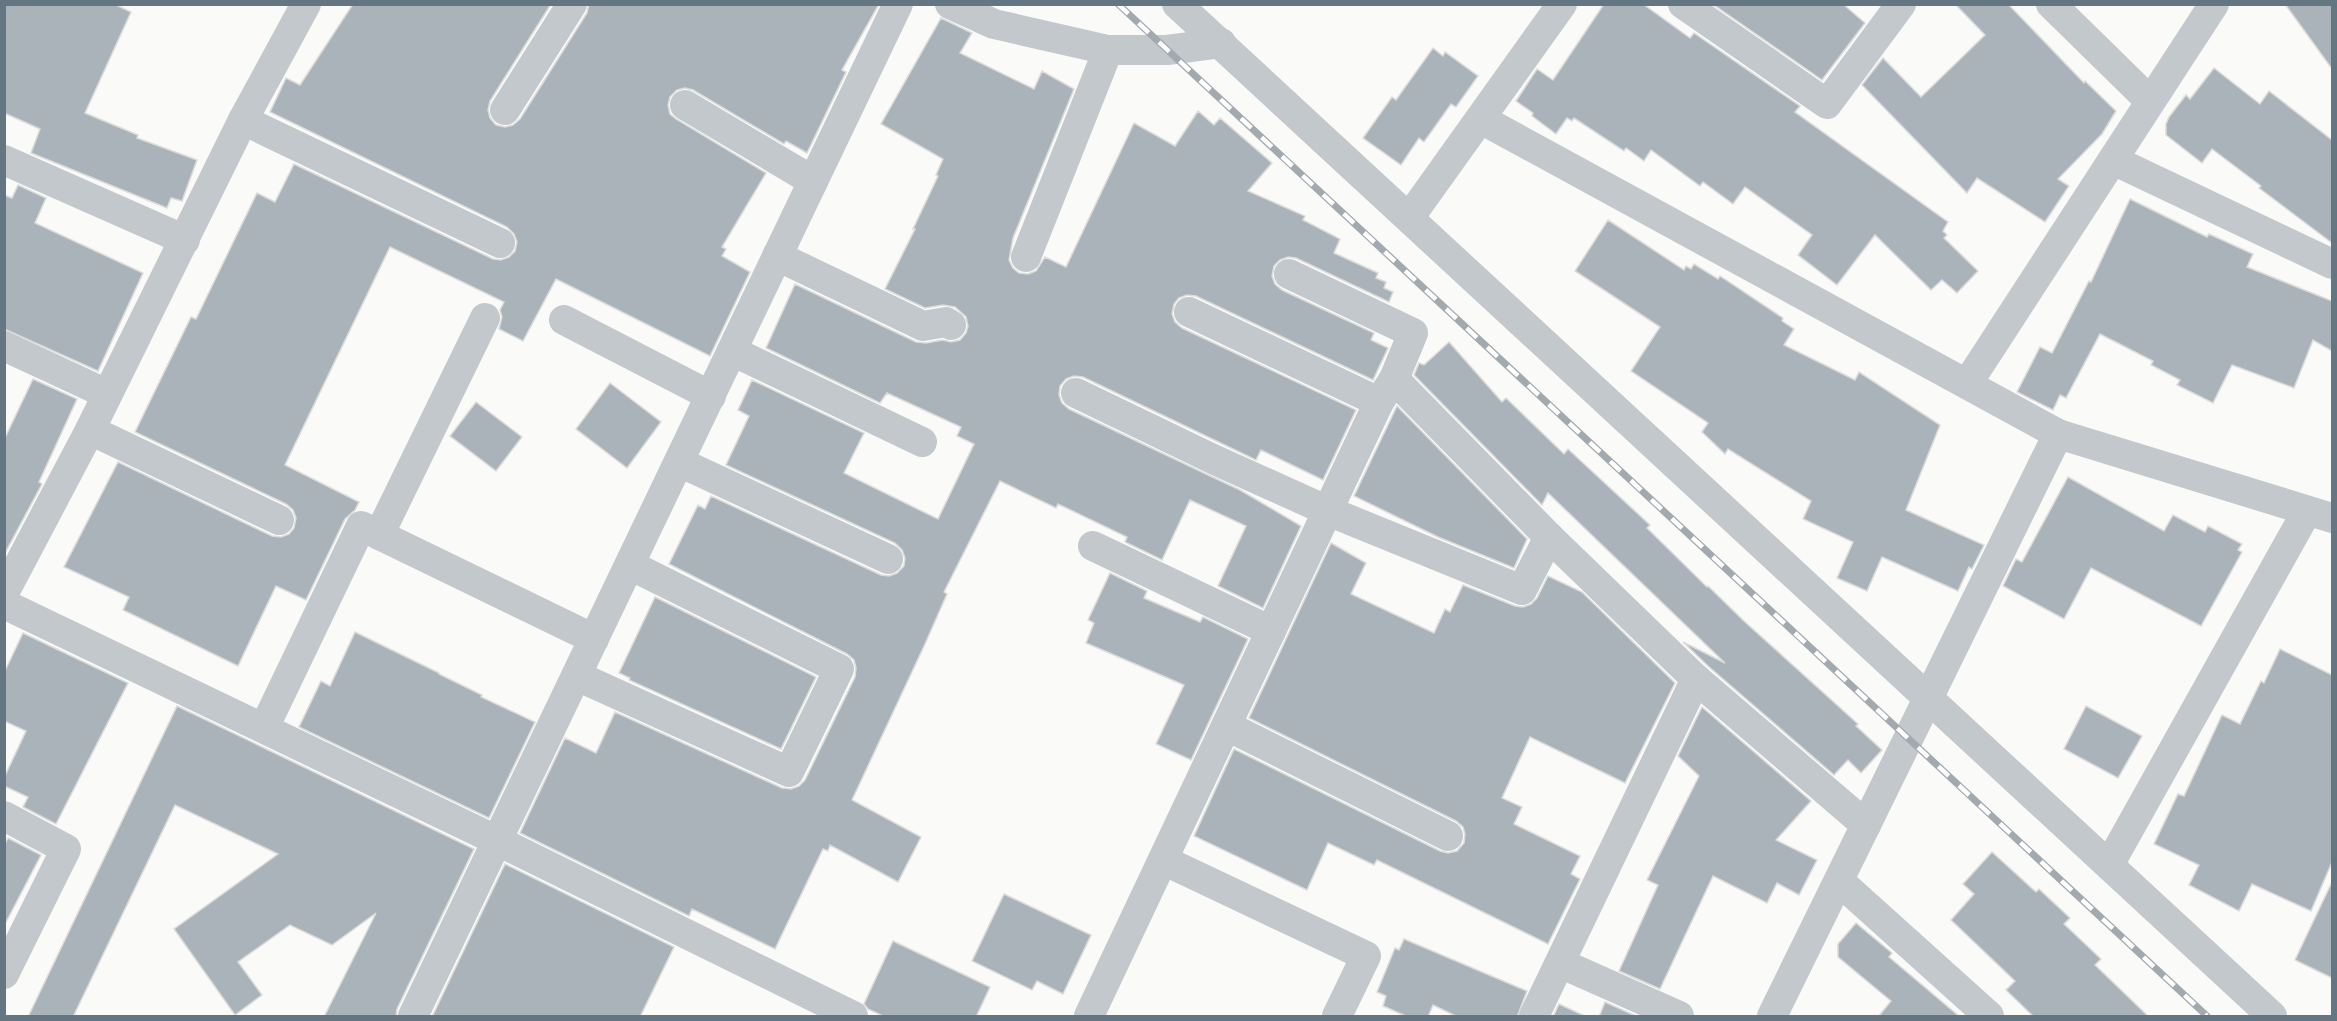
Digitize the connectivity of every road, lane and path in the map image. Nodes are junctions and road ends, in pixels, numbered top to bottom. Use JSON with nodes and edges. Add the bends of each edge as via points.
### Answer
{"nodes":[{"id":1,"x":306,"y":4,"type":"edge"},
{"id":2,"x":572,"y":4,"type":"edge"},
{"id":3,"x":898,"y":4,"type":"edge"},
{"id":4,"x":950,"y":4,"type":"edge"},
{"id":5,"x":1178,"y":4,"type":"edge"},
{"id":6,"x":1562,"y":4,"type":"edge"},
{"id":7,"x":1683,"y":4,"type":"edge"},
{"id":8,"x":1901,"y":4,"type":"edge"},
{"id":9,"x":2050,"y":4,"type":"edge"},
{"id":10,"x":2214,"y":4,"type":"edge"},
{"id":11,"x":1221,"y":43,"type":"junction"},
{"id":12,"x":1108,"y":50,"type":"junction"},
{"id":13,"x":2150,"y":101,"type":"junction"},
{"id":14,"x":685,"y":105,"type":"dead end"},
{"id":15,"x":505,"y":110,"type":"dead end"},
{"id":16,"x":1481,"y":119,"type":"junction"},
{"id":17,"x":243,"y":120,"type":"junction"},
{"id":18,"x":4,"y":159,"type":"edge"},
{"id":19,"x":2113,"y":160,"type":"junction"},
{"id":20,"x":813,"y":181,"type":"junction"},
{"id":21,"x":1409,"y":218,"type":"junction"},
{"id":22,"x":184,"y":240,"type":"junction"},
{"id":23,"x":500,"y":243,"type":"dead end"},
{"id":24,"x":777,"y":256,"type":"junction"},
{"id":25,"x":1026,"y":257,"type":"dead end"},
{"id":26,"x":2332,"y":264,"type":"edge"},
{"id":27,"x":1289,"y":273,"type":"dead end"},
{"id":28,"x":1189,"y":312,"type":"dead end"},
{"id":29,"x":485,"y":318,"type":"dead end"},
{"id":30,"x":564,"y":320,"type":"dead end"},
{"id":31,"x":951,"y":325,"type":"dead end"},
{"id":32,"x":4,"y":346,"type":"edge"},
{"id":33,"x":732,"y":351,"type":"junction"},
{"id":34,"x":1967,"y":384,"type":"junction"},
{"id":35,"x":1386,"y":390,"type":"junction"},
{"id":36,"x":1076,"y":393,"type":"dead end"},
{"id":37,"x":107,"y":394,"type":"junction"},
{"id":38,"x":711,"y":396,"type":"junction"},
{"id":39,"x":90,"y":430,"type":"junction"},
{"id":40,"x":2058,"y":434,"type":"junction"},
{"id":41,"x":922,"y":442,"type":"dead end"},
{"id":42,"x":679,"y":462,"type":"junction"},
{"id":43,"x":1328,"y":511,"type":"junction"},
{"id":44,"x":2320,"y":514,"type":"edge"},
{"id":45,"x":279,"y":520,"type":"dead end"},
{"id":46,"x":379,"y":535,"type":"junction"},
{"id":47,"x":1549,"y":537,"type":"junction"},
{"id":48,"x":1093,"y":546,"type":"dead end"},
{"id":49,"x":888,"y":559,"type":"dead end"},
{"id":50,"x":630,"y":565,"type":"junction"},
{"id":51,"x":4,"y":592,"type":"edge"},
{"id":52,"x":4,"y":604,"type":"edge"},
{"id":53,"x":1271,"y":631,"type":"junction"},
{"id":54,"x":594,"y":639,"type":"junction"},
{"id":55,"x":577,"y":676,"type":"junction"},
{"id":56,"x":1696,"y":679,"type":"junction"},
{"id":57,"x":1927,"y":698,"type":"junction"},
{"id":58,"x":1227,"y":726,"type":"junction"},
{"id":59,"x":264,"y":728,"type":"junction"},
{"id":60,"x":4,"y":816,"type":"edge"},
{"id":61,"x":1866,"y":825,"type":"junction"},
{"id":62,"x":1448,"y":836,"type":"dead end"},
{"id":63,"x":498,"y":841,"type":"junction"},
{"id":64,"x":1163,"y":860,"type":"junction"},
{"id":65,"x":2109,"y":865,"type":"junction"},
{"id":66,"x":1839,"y":881,"type":"junction"},
{"id":67,"x":1560,"y":963,"type":"junction"},
{"id":68,"x":4,"y":974,"type":"edge"},
{"id":69,"x":413,"y":1017,"type":"edge"},
{"id":70,"x":853,"y":1017,"type":"edge"},
{"id":71,"x":1089,"y":1017,"type":"edge"},
{"id":72,"x":1337,"y":1017,"type":"edge"},
{"id":73,"x":1534,"y":1017,"type":"edge"},
{"id":74,"x":1679,"y":1017,"type":"edge"},
{"id":75,"x":1772,"y":1017,"type":"edge"},
{"id":76,"x":1989,"y":1017,"type":"edge"},
{"id":77,"x":2272,"y":1017,"type":"edge"}],
"edges":[{"from":1,"to":17,"type":"street"},
{"from":2,"to":15,"type":"street"},
{"from":3,"to":20,"type":"street"},
{"from":4,"to":12,"type":"street","via":[[994,24]]},
{"from":5,"to":11,"type":"street"},
{"from":6,"to":16,"type":"street"},
{"from":7,"to":8,"type":"street","via":[[1827,104]]},
{"from":9,"to":13,"type":"street"},
{"from":10,"to":13,"type":"street"},
{"from":11,"to":12,"type":"street","via":[[1167,50]]},
{"from":11,"to":21,"type":"street"},
{"from":12,"to":25,"type":"street"},
{"from":13,"to":19,"type":"street"},
{"from":14,"to":20,"type":"street"},
{"from":16,"to":21,"type":"street"},
{"from":16,"to":34,"type":"street"},
{"from":17,"to":22,"type":"street"},
{"from":17,"to":23,"type":"street"},
{"from":18,"to":22,"type":"street"},
{"from":19,"to":26,"type":"street"},
{"from":19,"to":34,"type":"street"},
{"from":20,"to":24,"type":"street"},
{"from":21,"to":57,"type":"street"},
{"from":22,"to":37,"type":"street"},
{"from":24,"to":31,"type":"street","via":[[923,326],[945,322]]},
{"from":24,"to":33,"type":"street"},
{"from":27,"to":35,"type":"street","via":[[1413,333]]},
{"from":28,"to":35,"type":"street"},
{"from":29,"to":46,"type":"street"},
{"from":30,"to":38,"type":"street"},
{"from":32,"to":37,"type":"street"},
{"from":33,"to":38,"type":"street"},
{"from":33,"to":41,"type":"street"},
{"from":34,"to":40,"type":"street"},
{"from":35,"to":43,"type":"street"},
{"from":35,"to":47,"type":"street"},
{"from":36,"to":43,"type":"street"},
{"from":37,"to":39,"type":"street"},
{"from":38,"to":42,"type":"street"},
{"from":39,"to":45,"type":"street"},
{"from":39,"to":51,"type":"street"},
{"from":40,"to":44,"type":"street"},
{"from":40,"to":57,"type":"street"},
{"from":42,"to":49,"type":"street"},
{"from":42,"to":50,"type":"street"},
{"from":43,"to":47,"type":"street","via":[[1522,590]]},
{"from":43,"to":53,"type":"street"},
{"from":44,"to":65,"type":"street"},
{"from":46,"to":54,"type":"street"},
{"from":46,"to":59,"type":"street","via":[[361,526]]},
{"from":47,"to":56,"type":"street"},
{"from":48,"to":53,"type":"street"},
{"from":50,"to":54,"type":"street"},
{"from":50,"to":55,"type":"street","via":[[839,669],[789,772]]},
{"from":52,"to":59,"type":"street"},
{"from":53,"to":58,"type":"street"},
{"from":54,"to":55,"type":"street"},
{"from":55,"to":63,"type":"street"},
{"from":56,"to":61,"type":"street"},
{"from":56,"to":67,"type":"street"},
{"from":57,"to":61,"type":"street"},
{"from":57,"to":65,"type":"street"},
{"from":58,"to":62,"type":"street"},
{"from":58,"to":64,"type":"street"},
{"from":59,"to":63,"type":"street"},
{"from":60,"to":68,"type":"street","via":[[66,849]]},
{"from":61,"to":66,"type":"street"},
{"from":63,"to":69,"type":"street"},
{"from":63,"to":70,"type":"street"},
{"from":64,"to":71,"type":"street"},
{"from":64,"to":72,"type":"street","via":[[1366,956]]},
{"from":65,"to":77,"type":"street"},
{"from":66,"to":75,"type":"street"},
{"from":66,"to":76,"type":"street"},
{"from":67,"to":73,"type":"street"},
{"from":67,"to":74,"type":"street"}]}
